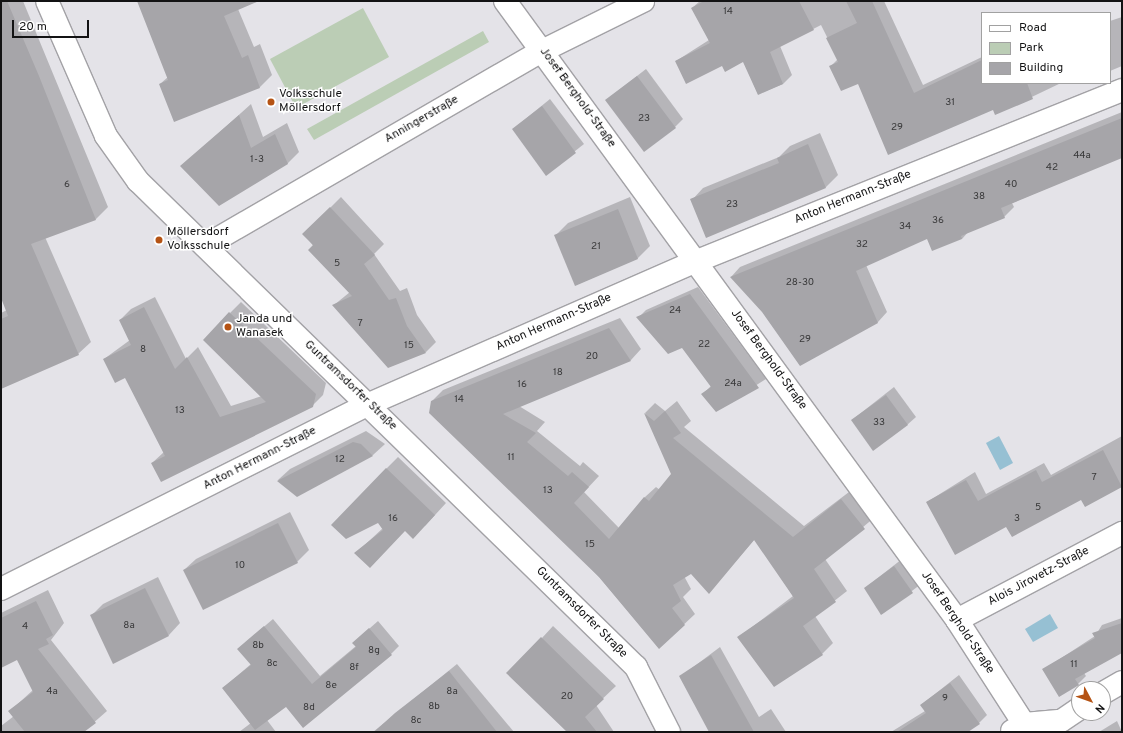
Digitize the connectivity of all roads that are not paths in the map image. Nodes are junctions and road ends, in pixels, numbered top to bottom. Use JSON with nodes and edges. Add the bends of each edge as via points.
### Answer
{"nodes":[{"id":1,"x":47,"y":1,"type":"edge"},
{"id":2,"x":505,"y":1,"type":"edge"},
{"id":3,"x":643,"y":1,"type":"edge"},
{"id":4,"x":542,"y":51,"type":"junction"},
{"id":5,"x":1122,"y":90,"type":"edge"},
{"id":6,"x":205,"y":246,"type":"junction"},
{"id":7,"x":697,"y":261,"type":"junction"},
{"id":8,"x":369,"y":404,"type":"junction"},
{"id":9,"x":1122,"y":533,"type":"edge"},
{"id":10,"x":1,"y":589,"type":"edge"},
{"id":11,"x":957,"y":620,"type":"junction"},
{"id":12,"x":1122,"y":682,"type":"edge"},
{"id":13,"x":1111,"y":688,"type":"edge"},
{"id":14,"x":1071,"y":714,"type":"edge"},
{"id":15,"x":1018,"y":728,"type":"edge"},
{"id":16,"x":669,"y":732,"type":"edge"}],
"edges":[{"from":1,"to":6,"type":"street","name":"Guntramsdorfer Straße","via":[[106,136],[138,181]]},
{"from":2,"to":4,"type":"street","name":"Josef Berghold-Straße"},
{"from":3,"to":4,"type":"street","name":"Anningerstraße"},
{"from":4,"to":6,"type":"street","name":"Anningerstraße"},
{"from":4,"to":7,"type":"street","name":"Josef Berghold-Straße"},
{"from":5,"to":7,"type":"street","name":"Anton Hermann-Straße"},
{"from":6,"to":8,"type":"street","name":"Guntramsdorfer Straße"},
{"from":7,"to":8,"type":"street","name":"Anton Hermann-Straße"},
{"from":7,"to":11,"type":"street","name":"Josef Berghold-Straße"},
{"from":8,"to":10,"type":"street","name":"Anton Hermann-Straße"},
{"from":8,"to":16,"type":"street","name":"Guntramsdorfer Straße","via":[[636,667]]},
{"from":9,"to":11,"type":"street","name":"Alois Jirovetz-Straße"},
{"from":11,"to":15,"type":"street","name":"Josef Berghold-Straße"},
{"from":12,"to":13,"type":"street"},
{"from":14,"to":15,"type":"street","via":[[1061,721]]}]}
